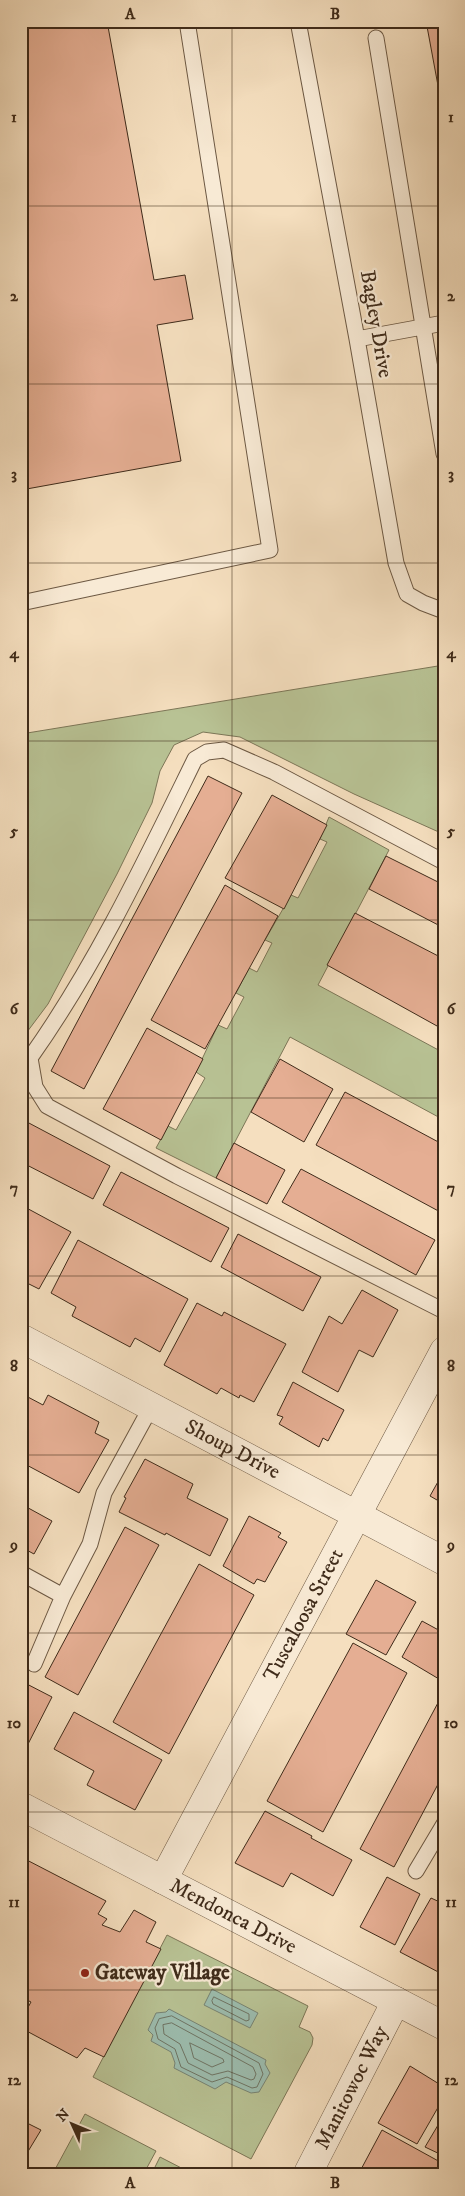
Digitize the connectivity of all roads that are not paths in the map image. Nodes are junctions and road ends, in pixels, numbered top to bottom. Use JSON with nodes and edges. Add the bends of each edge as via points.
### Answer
{"nodes":[{"id":1,"x":188,"y":21,"type":"edge"},
{"id":2,"x":298,"y":21,"type":"edge"},
{"id":3,"x":376,"y":38,"type":"dead end"},
{"id":4,"x":444,"y":323,"type":"edge"},
{"id":5,"x":422,"y":327,"type":"junction"},
{"id":6,"x":357,"y":339,"type":"junction"},
{"id":7,"x":444,"y":454,"type":"edge"},
{"id":8,"x":21,"y":603,"type":"edge"},
{"id":9,"x":444,"y":611,"type":"edge"},
{"id":10,"x":444,"y":862,"type":"edge"},
{"id":11,"x":444,"y":1311,"type":"edge"},
{"id":12,"x":21,"y":1338,"type":"edge"},
{"id":13,"x":444,"y":1351,"type":"edge"},
{"id":14,"x":151,"y":1407,"type":"junction"},
{"id":15,"x":356,"y":1515,"type":"junction"},
{"id":16,"x":444,"y":1561,"type":"edge"},
{"id":17,"x":21,"y":1573,"type":"edge"},
{"id":18,"x":63,"y":1596,"type":"junction"},
{"id":19,"x":34,"y":1664,"type":"dead end"},
{"id":20,"x":21,"y":1806,"type":"edge"},
{"id":21,"x":444,"y":1824,"type":"edge"},
{"id":22,"x":416,"y":1871,"type":"dead end"},
{"id":23,"x":163,"y":1880,"type":"junction"},
{"id":24,"x":396,"y":2001,"type":"junction"},
{"id":25,"x":444,"y":2026,"type":"edge"},
{"id":26,"x":307,"y":2175,"type":"edge"}],
"edges":[{"from":1,"to":8,"type":"lane","via":[[270,550]]},
{"from":2,"to":6,"type":"lane","name":"Bagley Drive"},
{"from":3,"to":5,"type":"lane"},
{"from":4,"to":5,"type":"lane"},
{"from":5,"to":6,"type":"lane"},
{"from":5,"to":7,"type":"lane"},
{"from":6,"to":9,"type":"lane","name":"Bagley Drive","via":[[396,563],[406,594]]},
{"from":10,"to":11,"type":"lane","via":[[274,772],[224,750],[207,752],[194,759],[143,866],[61,1014],[30,1058],[36,1086],[46,1106]]},
{"from":12,"to":14,"type":"street","name":"Shoup Drive"},
{"from":13,"to":15,"type":"street","name":"Tuscaloosa Street"},
{"from":14,"to":15,"type":"street","name":"Shoup Drive"},
{"from":14,"to":18,"type":"lane","via":[[104,1494],[90,1544]]},
{"from":15,"to":16,"type":"street","name":"Shoup Drive"},
{"from":15,"to":23,"type":"street","name":"Tuscaloosa Street"},
{"from":17,"to":18,"type":"lane"},
{"from":18,"to":19,"type":"lane"},
{"from":20,"to":23,"type":"street","name":"Mendonca Drive"},
{"from":21,"to":22,"type":"lane"},
{"from":23,"to":24,"type":"street","name":"Mendonca Drive"},
{"from":24,"to":25,"type":"street","name":"Mendonca Drive"},
{"from":24,"to":26,"type":"street","name":"Manitowoc Way"}]}
